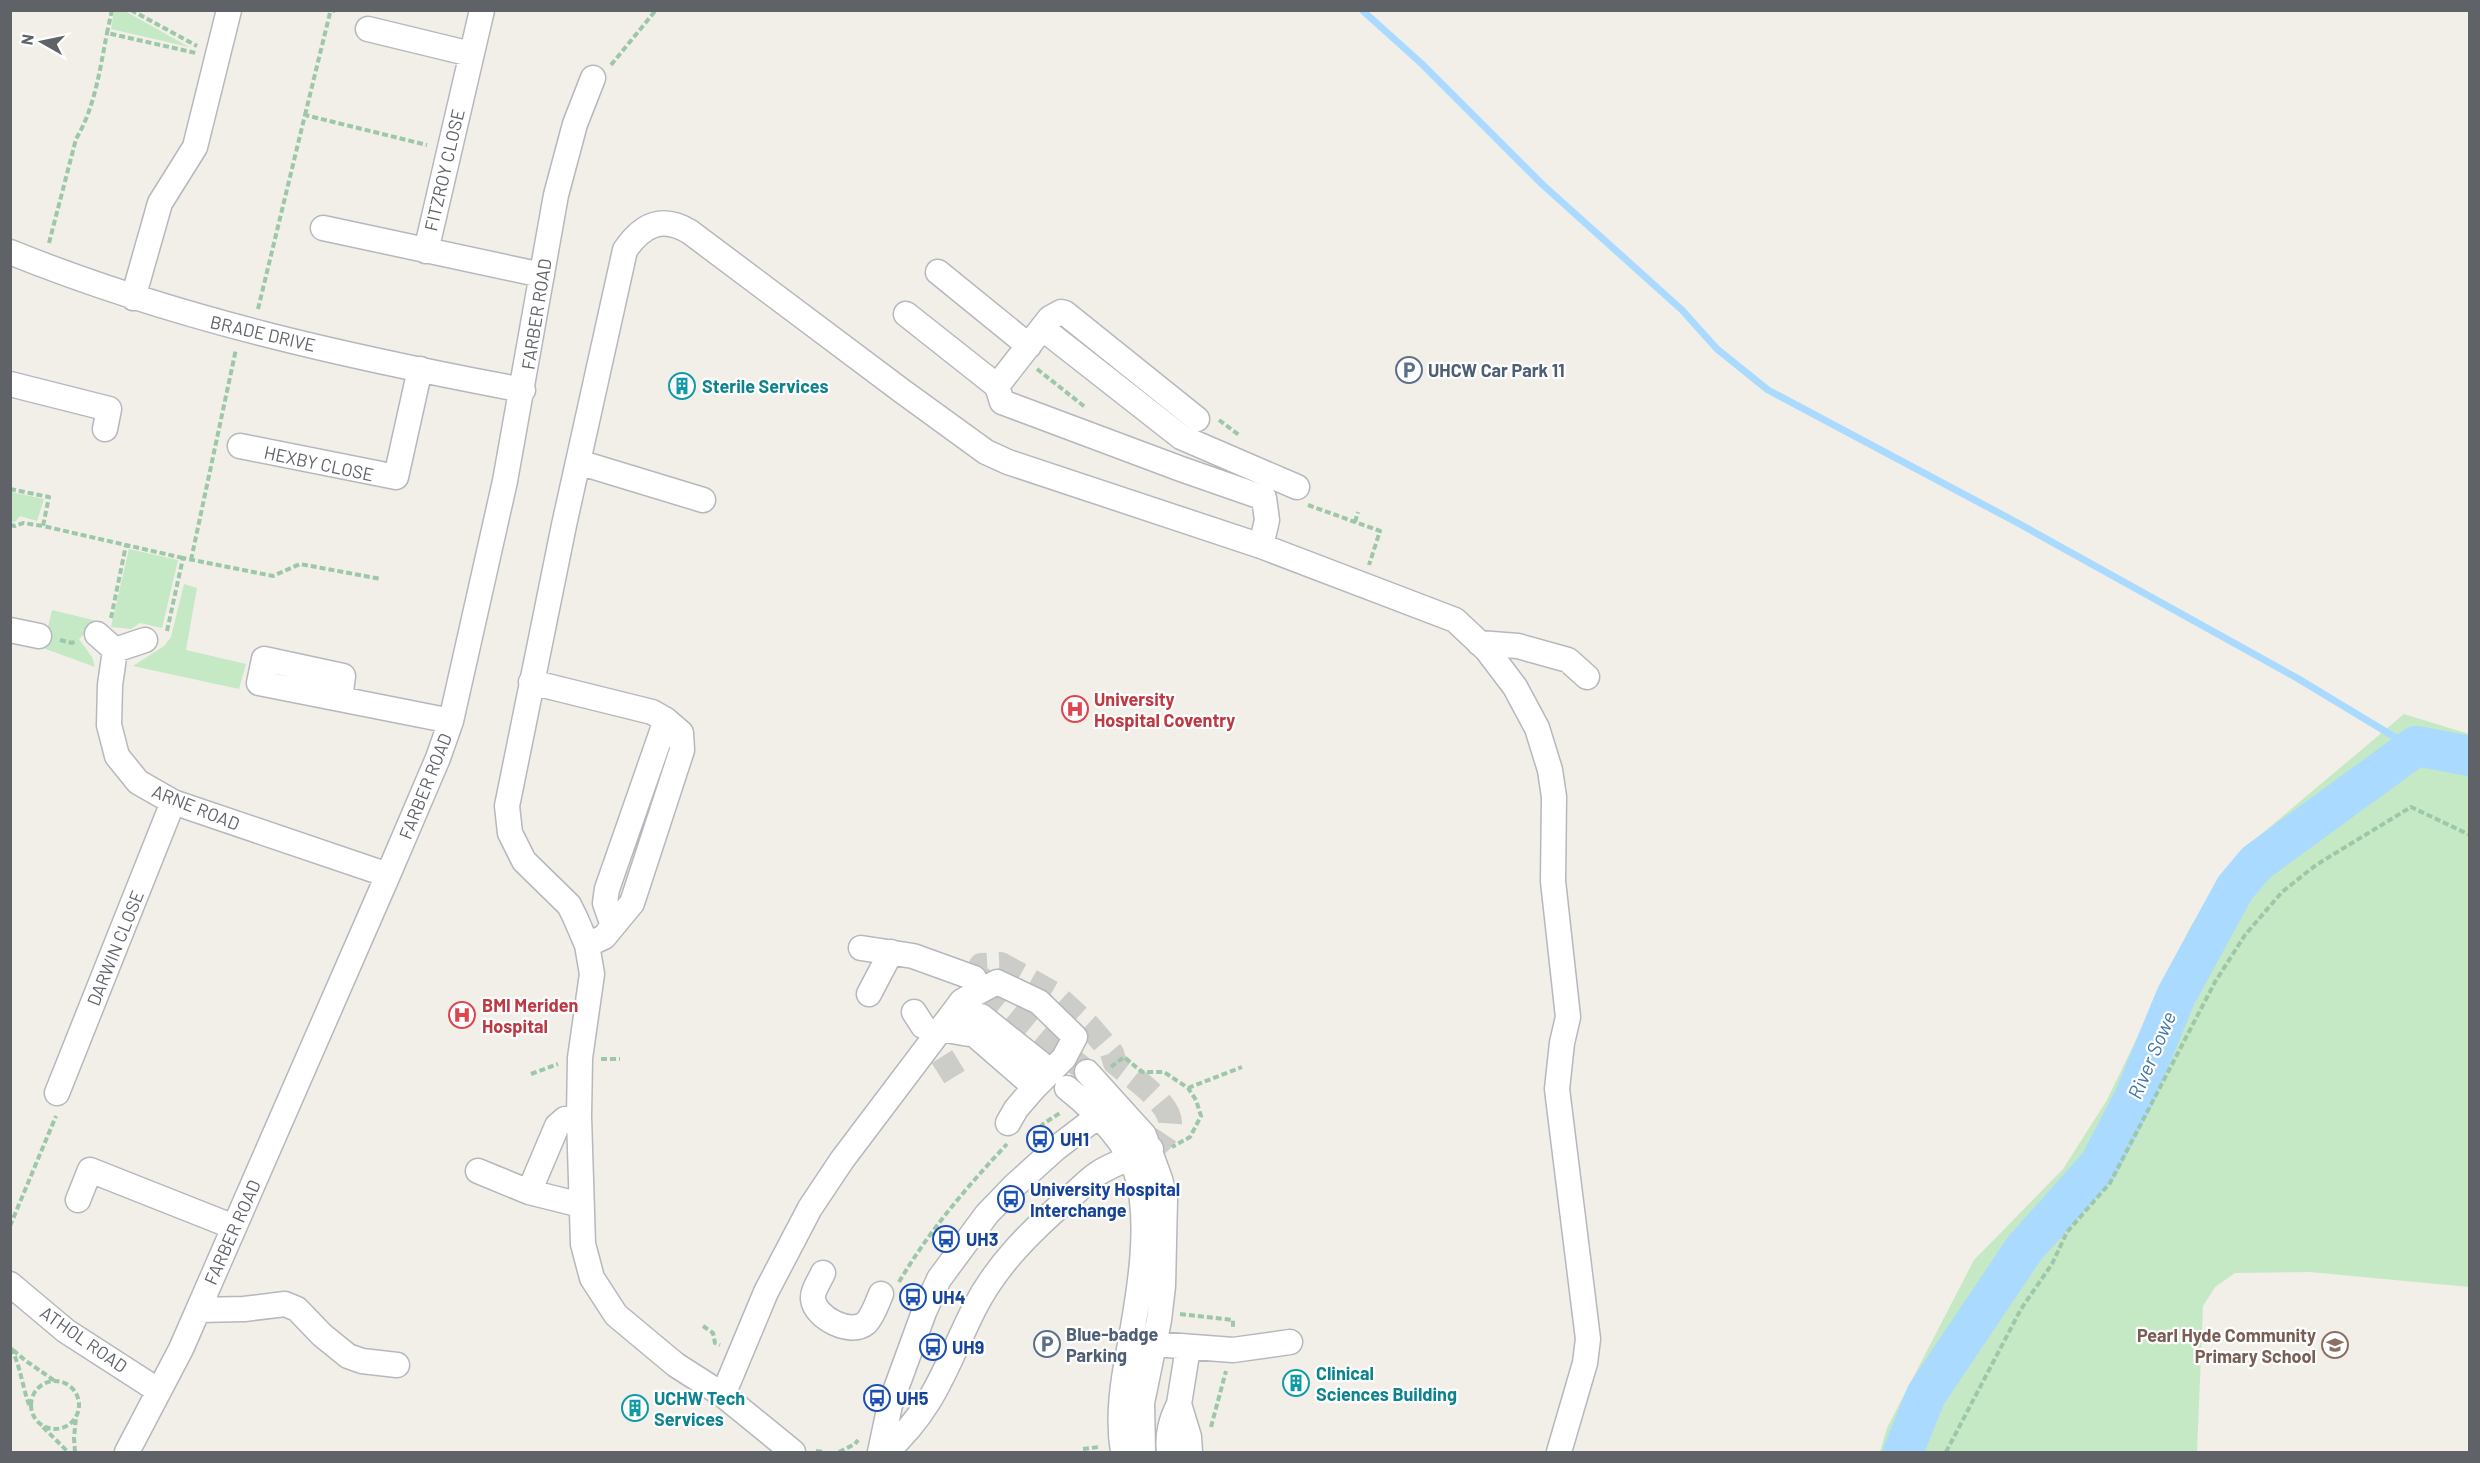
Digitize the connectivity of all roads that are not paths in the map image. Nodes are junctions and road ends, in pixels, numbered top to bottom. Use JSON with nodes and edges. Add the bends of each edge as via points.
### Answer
{"nodes":[{"id":1,"x":229,"y":10,"type":"edge"},
{"id":2,"x":482,"y":10,"type":"edge"},
{"id":3,"x":368,"y":29,"type":"dead end"},
{"id":4,"x":471,"y":54,"type":"junction"},
{"id":5,"x":593,"y":78,"type":"road end"},
{"id":6,"x":323,"y":228,"type":"dead end"},
{"id":7,"x":426,"y":250,"type":"junction"},
{"id":8,"x":10,"y":252,"type":"edge"},
{"id":9,"x":938,"y":272,"type":"dead end"},
{"id":10,"x":542,"y":275,"type":"junction"},
{"id":11,"x":133,"y":298,"type":"junction"},
{"id":12,"x":906,"y":314,"type":"dead end"},
{"id":13,"x":1040,"y":331,"type":"junction"},
{"id":14,"x":420,"y":369,"type":"junction"},
{"id":15,"x":10,"y":384,"type":"edge"},
{"id":16,"x":997,"y":386,"type":"junction"},
{"id":17,"x":523,"y":390,"type":"junction"},
{"id":18,"x":1197,"y":419,"type":"dead end"},
{"id":19,"x":105,"y":429,"type":"dead end"},
{"id":20,"x":240,"y":447,"type":"dead end"},
{"id":21,"x":578,"y":462,"type":"junction"},
{"id":22,"x":1297,"y":487,"type":"dead end"},
{"id":23,"x":703,"y":500,"type":"dead end"},
{"id":24,"x":1261,"y":546,"type":"junction"},
{"id":25,"x":10,"y":630,"type":"edge"},
{"id":26,"x":97,"y":634,"type":"road end"},
{"id":27,"x":39,"y":636,"type":"road end"},
{"id":28,"x":145,"y":640,"type":"road end"},
{"id":29,"x":1479,"y":643,"type":"junction"},
{"id":30,"x":115,"y":650,"type":"junction"},
{"id":31,"x":1587,"y":676,"type":"dead end"},
{"id":32,"x":531,"y":682,"type":"junction"},
{"id":33,"x":340,"y":699,"type":"dead end"},
{"id":34,"x":451,"y":721,"type":"junction"},
{"id":35,"x":173,"y":802,"type":"junction"},
{"id":36,"x":388,"y":875,"type":"junction"},
{"id":37,"x":586,"y":945,"type":"junction"},
{"id":38,"x":861,"y":948,"type":"dead end"},
{"id":39,"x":891,"y":952,"type":"junction"},
{"id":40,"x":974,"y":978,"type":"dead end"},
{"id":41,"x":869,"y":994,"type":"dead end"},
{"id":42,"x":932,"y":1021,"type":"junction"},
{"id":43,"x":1087,"y":1072,"type":"tunnel mouth"},
{"id":44,"x":1035,"y":1087,"type":"junction"},
{"id":45,"x":1067,"y":1088,"type":"tunnel mouth"},
{"id":46,"x":57,"y":1094,"type":"road end"},
{"id":47,"x":1106,"y":1110,"type":"junction"},
{"id":48,"x":579,"y":1117,"type":"junction"},
{"id":49,"x":1011,"y":1129,"type":"road end"},
{"id":50,"x":1147,"y":1153,"type":"junction"},
{"id":51,"x":478,"y":1171,"type":"dead end"},
{"id":52,"x":529,"y":1192,"type":"junction"},
{"id":53,"x":78,"y":1200,"type":"dead end"},
{"id":54,"x":581,"y":1206,"type":"junction"},
{"id":55,"x":234,"y":1227,"type":"junction"},
{"id":56,"x":823,"y":1273,"type":"dead end"},
{"id":57,"x":10,"y":1284,"type":"edge"},
{"id":58,"x":890,"y":1289,"type":"road end"},
{"id":59,"x":198,"y":1310,"type":"junction"},
{"id":60,"x":1290,"y":1342,"type":"dead end"},
{"id":61,"x":1154,"y":1344,"type":"junction"},
{"id":62,"x":1188,"y":1348,"type":"junction"},
{"id":63,"x":397,"y":1365,"type":"dead end"},
{"id":64,"x":159,"y":1391,"type":"junction"},
{"id":65,"x":723,"y":1395,"type":"junction"},
{"id":66,"x":1179,"y":1404,"type":"junction"},
{"id":67,"x":1142,"y":1441,"type":"edge"},
{"id":68,"x":127,"y":1452,"type":"edge"},
{"id":69,"x":793,"y":1452,"type":"edge"},
{"id":70,"x":880,"y":1452,"type":"edge"},
{"id":71,"x":886,"y":1452,"type":"edge"},
{"id":72,"x":1123,"y":1452,"type":"edge"},
{"id":73,"x":1169,"y":1452,"type":"edge"},
{"id":74,"x":1190,"y":1452,"type":"edge"},
{"id":75,"x":1558,"y":1452,"type":"edge"}],
"edges":[{"from":1,"to":11,"type":"street","via":[[195,147],[160,203]]},
{"from":2,"to":4,"type":"street","name":"FITZROY CLOSE"},
{"from":3,"to":4,"type":"street"},
{"from":4,"to":7,"type":"street","name":"FITZROY CLOSE"},
{"from":5,"to":10,"type":"street","name":"FARBER ROAD","via":[[575,124],[556,195]]},
{"from":6,"to":7,"type":"street"},
{"from":7,"to":10,"type":"street","name":"FITZROY CLOSE"},
{"from":8,"to":11,"type":"street","name":"BRADE DRIVE"},
{"from":9,"to":13,"type":"street"},
{"from":10,"to":17,"type":"street","name":"FARBER ROAD"},
{"from":11,"to":14,"type":"street","name":"BRADE DRIVE","via":[[253,331]]},
{"from":12,"to":16,"type":"street"},
{"from":13,"to":16,"type":"street"},
{"from":13,"to":18,"type":"street","via":[[1061,312],[1065,313]]},
{"from":13,"to":22,"type":"street","via":[[1181,437]]},
{"from":14,"to":17,"type":"street","name":"BRADE DRIVE"},
{"from":14,"to":20,"type":"street","name":"HEXBY CLOSE","via":[[396,477]]},
{"from":15,"to":19,"type":"street","via":[[109,409]]},
{"from":16,"to":24,"type":"street","via":[[1002,402],[1264,498],[1267,520]]},
{"from":17,"to":34,"type":"street","name":"FARBER ROAD"},
{"from":21,"to":23,"type":"street"},
{"from":21,"to":24,"type":"street","via":[[625,250],[635,235],[648,226],[672,224],[690,232],[986,452]]},
{"from":21,"to":32,"type":"street"},
{"from":24,"to":29,"type":"street","via":[[1455,620]]},
{"from":25,"to":27,"type":"street"},
{"from":26,"to":30,"type":"street"},
{"from":28,"to":30,"type":"street"},
{"from":29,"to":31,"type":"street","via":[[1518,646],[1568,660]]},
{"from":29,"to":75,"type":"street","via":[[1515,687],[1537,728],[1554,797],[1553,881],[1568,1017],[1557,1089],[1588,1339],[1585,1363]]},
{"from":30,"to":35,"type":"street","name":"ARNE ROAD","via":[[109,725],[117,756],[138,782]]},
{"from":32,"to":37,"type":"street","via":[[507,806],[510,833],[524,861],[569,905]]},
{"from":32,"to":37,"type":"street","via":[[652,712],[681,733],[682,750],[633,903],[604,937]]},
{"from":33,"to":34,"type":"street"},
{"from":34,"to":36,"type":"street","name":"FARBER ROAD"},
{"from":35,"to":36,"type":"street","name":"ARNE ROAD"},
{"from":35,"to":46,"type":"street","name":"DARWIN CLOSE"},
{"from":36,"to":55,"type":"street","name":"FARBER ROAD"},
{"from":37,"to":48,"type":"street","via":[[592,974],[580,1058]]},
{"from":38,"to":39,"type":"street"},
{"from":39,"to":40,"type":"street"},
{"from":39,"to":41,"type":"street"},
{"from":42,"to":44,"type":"street","via":[[975,1035]]},
{"from":42,"to":44,"type":"street","via":[[998,982],[1039,1002],[1075,1037],[1064,1058]]},
{"from":42,"to":65,"type":"street","via":[[810,1208],[766,1292]]},
{"from":43,"to":47,"type":"street"},
{"from":44,"to":49,"type":"street","via":[[1016,1109]]},
{"from":45,"to":47,"type":"street"},
{"from":47,"to":50,"type":"street","via":[[1122,1145]]},
{"from":47,"to":70,"type":"street","via":[[1014,1186],[987,1214],[939,1279],[890,1405]]},
{"from":48,"to":52,"type":"street","via":[[565,1119],[557,1126]]},
{"from":48,"to":54,"type":"street"},
{"from":50,"to":61,"type":"street","via":[[1161,1179],[1165,1215],[1163,1286]]},
{"from":50,"to":67,"type":"street","via":[[1153,1231],[1150,1297],[1131,1394]]},
{"from":50,"to":71,"type":"street","via":[[1096,1175],[1020,1243],[975,1307],[944,1377],[923,1412]]},
{"from":50,"to":72,"type":"street","via":[[1136,1171],[1142,1209],[1142,1257],[1121,1390]]},
{"from":51,"to":52,"type":"street"},
{"from":52,"to":54,"type":"street"},
{"from":53,"to":55,"type":"street","via":[[90,1170]]},
{"from":54,"to":65,"type":"street","via":[[583,1244],[592,1278],[616,1315],[676,1365]]},
{"from":55,"to":59,"type":"street","name":"FARBER ROAD"},
{"from":56,"to":58,"type":"street","via":[[814,1293],[816,1307],[825,1317],[847,1328],[866,1323]]},
{"from":57,"to":64,"type":"street","name":"ATHOL ROAD","via":[[66,1331]]},
{"from":59,"to":63,"type":"street","via":[[285,1304],[297,1308],[348,1356]]},
{"from":59,"to":64,"type":"street","name":"FARBER ROAD"},
{"from":60,"to":62,"type":"street","via":[[1233,1350]]},
{"from":61,"to":62,"type":"street"},
{"from":61,"to":67,"type":"street","via":[[1145,1381]]},
{"from":62,"to":66,"type":"street"},
{"from":64,"to":68,"type":"street","name":"FARBER ROAD"},
{"from":65,"to":69,"type":"street"},
{"from":66,"to":73,"type":"street","via":[[1170,1423]]},
{"from":66,"to":74,"type":"street"}]}
